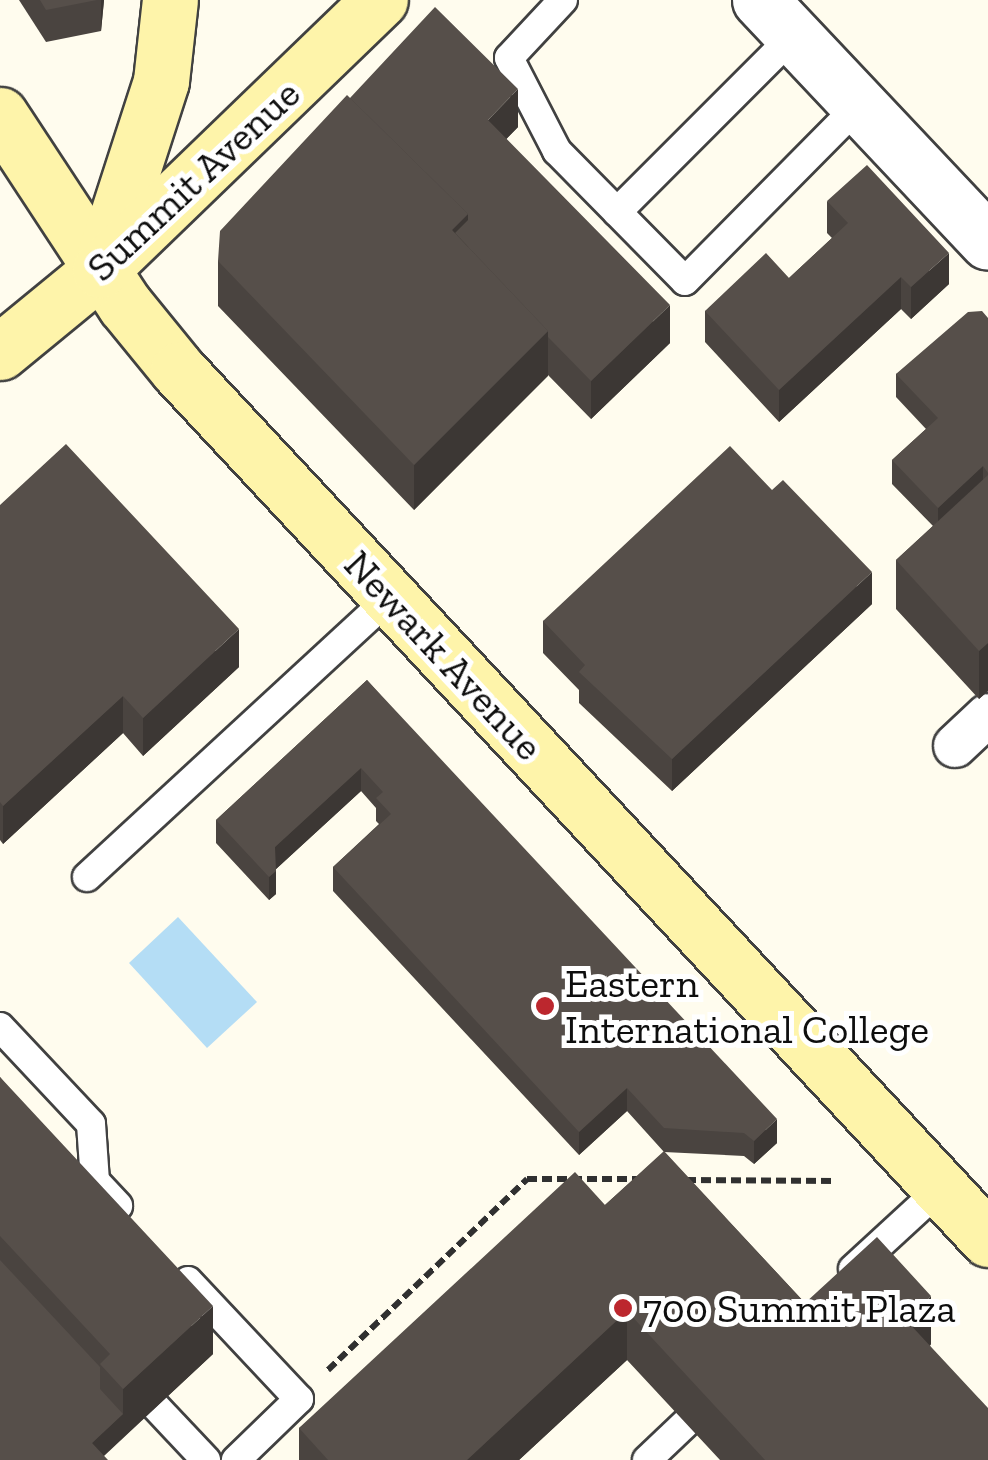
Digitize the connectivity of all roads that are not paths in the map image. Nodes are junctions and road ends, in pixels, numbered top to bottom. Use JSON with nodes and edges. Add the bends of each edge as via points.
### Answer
{"nodes":[{"id":1,"x":170,"y":0,"type":"edge"},
{"id":2,"x":380,"y":0,"type":"edge"},
{"id":3,"x":562,"y":0,"type":"edge"},
{"id":4,"x":777,"y":18,"type":"edge"},
{"id":5,"x":859,"y":104,"type":"junction"},
{"id":6,"x":0,"y":115,"type":"edge"},
{"id":7,"x":617,"y":212,"type":"junction"},
{"id":8,"x":988,"y":242,"type":"edge"},
{"id":9,"x":100,"y":270,"type":"junction"},
{"id":10,"x":0,"y":352,"type":"edge"},
{"id":11,"x":390,"y":597,"type":"junction"},
{"id":12,"x":988,"y":716,"type":"edge"},
{"id":13,"x":955,"y":746,"type":"dead end"},
{"id":14,"x":87,"y":878,"type":"dead end"},
{"id":15,"x":0,"y":1027,"type":"edge"},
{"id":16,"x":941,"y":1188,"type":"junction"},
{"id":17,"x":136,"y":1225,"type":"edge"},
{"id":18,"x":988,"y":1239,"type":"edge"},
{"id":19,"x":163,"y":1254,"type":"edge"},
{"id":20,"x":835,"y":1285,"type":"edge"},
{"id":21,"x":156,"y":1407,"type":"edge"},
{"id":22,"x":686,"y":1424,"type":"edge"},
{"id":23,"x":664,"y":1454,"type":"edge"},
{"id":24,"x":206,"y":1460,"type":"edge"},
{"id":25,"x":236,"y":1460,"type":"edge"}],
"edges":[{"from":1,"to":9,"type":"main road","via":[[162,81]]},
{"from":2,"to":9,"type":"main road","name":"Summit Avenue"},
{"from":3,"to":7,"type":"lane","via":[[509,58],[557,151]]},
{"from":4,"to":5,"type":"street"},
{"from":4,"to":7,"type":"lane"},
{"from":5,"to":7,"type":"lane","via":[[685,281]]},
{"from":5,"to":8,"type":"street"},
{"from":6,"to":9,"type":"main road","name":"Newark Avenue"},
{"from":9,"to":10,"type":"main road","name":"Summit Avenue"},
{"from":9,"to":11,"type":"main road","name":"Newark Avenue","via":[[178,370]]},
{"from":11,"to":14,"type":"lane"},
{"from":11,"to":16,"type":"main road","name":"Newark Avenue"},
{"from":12,"to":13,"type":"street"},
{"from":15,"to":17,"type":"lane","via":[[90,1124],[95,1181]]},
{"from":16,"to":18,"type":"main road","name":"Newark Avenue"},
{"from":16,"to":20,"type":"lane"},
{"from":19,"to":25,"type":"lane","via":[[298,1399]]},
{"from":21,"to":24,"type":"lane"},
{"from":22,"to":23,"type":"lane"}]}
